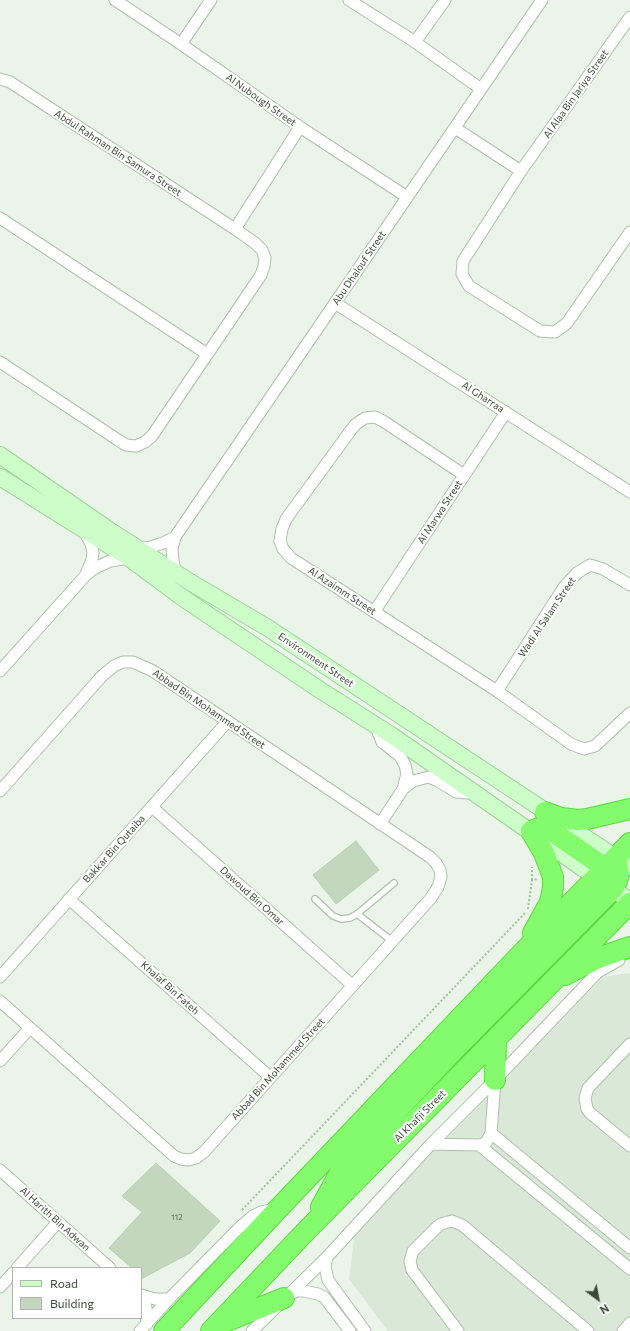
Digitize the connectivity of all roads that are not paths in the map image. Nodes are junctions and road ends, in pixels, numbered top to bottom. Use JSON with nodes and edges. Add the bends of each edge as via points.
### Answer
{"nodes":[{"id":1,"x":115,"y":0,"type":"edge"},
{"id":2,"x":211,"y":0,"type":"edge"},
{"id":3,"x":349,"y":0,"type":"edge"},
{"id":4,"x":445,"y":0,"type":"edge"},
{"id":5,"x":542,"y":0,"type":"edge"},
{"id":6,"x":630,"y":17,"type":"edge"},
{"id":7,"x":415,"y":42,"type":"junction"},
{"id":8,"x":181,"y":44,"type":"junction"},
{"id":9,"x":0,"y":79,"type":"edge"},
{"id":10,"x":481,"y":89,"type":"junction"},
{"id":11,"x":300,"y":127,"type":"junction"},
{"id":12,"x":455,"y":128,"type":"junction"},
{"id":13,"x":521,"y":171,"type":"junction"},
{"id":14,"x":407,"y":197,"type":"junction"},
{"id":15,"x":0,"y":218,"type":"edge"},
{"id":16,"x":235,"y":229,"type":"junction"},
{"id":17,"x":630,"y":232,"type":"edge"},
{"id":18,"x":335,"y":303,"type":"junction"},
{"id":19,"x":207,"y":354,"type":"junction"},
{"id":20,"x":0,"y":362,"type":"edge"},
{"id":21,"x":506,"y":412,"type":"junction"},
{"id":22,"x":0,"y":456,"type":"edge"},
{"id":23,"x":464,"y":474,"type":"junction"},
{"id":24,"x":0,"y":477,"type":"edge"},
{"id":25,"x":630,"y":490,"type":"edge"},
{"id":26,"x":84,"y":530,"type":"junction"},
{"id":27,"x":176,"y":537,"type":"junction"},
{"id":28,"x":133,"y":554,"type":"junction"},
{"id":29,"x":176,"y":573,"type":"junction"},
{"id":30,"x":86,"y":575,"type":"junction"},
{"id":31,"x":630,"y":585,"type":"edge"},
{"id":32,"x":374,"y":612,"type":"junction"},
{"id":33,"x":0,"y":671,"type":"edge"},
{"id":34,"x":497,"y":691,"type":"junction"},
{"id":35,"x":630,"y":713,"type":"edge"},
{"id":36,"x":228,"y":721,"type":"junction"},
{"id":37,"x":378,"y":726,"type":"junction"},
{"id":38,"x":402,"y":789,"type":"junction"},
{"id":39,"x":472,"y":790,"type":"junction"},
{"id":40,"x":0,"y":791,"type":"edge"},
{"id":41,"x":152,"y":807,"type":"junction"},
{"id":42,"x":630,"y":810,"type":"edge"},
{"id":43,"x":545,"y":812,"type":"junction"},
{"id":44,"x":380,"y":824,"type":"junction"},
{"id":45,"x":531,"y":831,"type":"junction"},
{"id":46,"x":630,"y":843,"type":"edge"},
{"id":47,"x":622,"y":879,"type":"edge"},
{"id":48,"x":394,"y":882,"type":"dead end"},
{"id":49,"x":69,"y":899,"type":"junction"},
{"id":50,"x":314,"y":899,"type":"dead end"},
{"id":51,"x":357,"y":914,"type":"junction"},
{"id":52,"x":392,"y":941,"type":"junction"},
{"id":53,"x":630,"y":947,"type":"edge"},
{"id":54,"x":523,"y":952,"type":"junction"},
{"id":55,"x":630,"y":956,"type":"edge"},
{"id":56,"x":0,"y":977,"type":"edge"},
{"id":57,"x":549,"y":983,"type":"junction"},
{"id":58,"x":352,"y":985,"type":"junction"},
{"id":59,"x":0,"y":1002,"type":"edge"},
{"id":60,"x":30,"y":1028,"type":"junction"},
{"id":61,"x":496,"y":1038,"type":"junction"},
{"id":62,"x":630,"y":1044,"type":"edge"},
{"id":63,"x":0,"y":1061,"type":"edge"},
{"id":64,"x":270,"y":1077,"type":"junction"},
{"id":65,"x":495,"y":1080,"type":"junction"},
{"id":66,"x":491,"y":1133,"type":"junction"},
{"id":67,"x":431,"y":1144,"type":"junction"},
{"id":68,"x":479,"y":1145,"type":"junction"},
{"id":69,"x":630,"y":1146,"type":"edge"},
{"id":70,"x":0,"y":1170,"type":"edge"},
{"id":71,"x":278,"y":1209,"type":"junction"},
{"id":72,"x":58,"y":1222,"type":"junction"},
{"id":73,"x":308,"y":1229,"type":"junction"},
{"id":74,"x":630,"y":1248,"type":"edge"},
{"id":75,"x":327,"y":1257,"type":"junction"},
{"id":76,"x":18,"y":1267,"type":"edge"},
{"id":77,"x":109,"y":1267,"type":"edge"},
{"id":78,"x":630,"y":1269,"type":"edge"},
{"id":79,"x":12,"y":1274,"type":"edge"},
{"id":80,"x":0,"y":1287,"type":"edge"},
{"id":81,"x":142,"y":1295,"type":"edge"},
{"id":82,"x":142,"y":1297,"type":"edge"},
{"id":83,"x":284,"y":1298,"type":"junction"},
{"id":84,"x":169,"y":1299,"type":"junction"},
{"id":85,"x":630,"y":1323,"type":"edge"},
{"id":86,"x":215,"y":1328,"type":"edge"},
{"id":87,"x":150,"y":1329,"type":"edge"},
{"id":88,"x":252,"y":1331,"type":"edge"},
{"id":89,"x":350,"y":1331,"type":"edge"},
{"id":90,"x":364,"y":1331,"type":"edge"},
{"id":91,"x":458,"y":1331,"type":"edge"},
{"id":92,"x":588,"y":1331,"type":"edge"},
{"id":93,"x":623,"y":1331,"type":"edge"}],
"edges":[{"from":1,"to":8,"type":"street","name":"Al Nubough Street"},
{"from":2,"to":8,"type":"street"},
{"from":3,"to":7,"type":"street"},
{"from":4,"to":7,"type":"street"},
{"from":5,"to":10,"type":"street","name":"Abu Dhalouf Street"},
{"from":6,"to":13,"type":"street","name":"Al Alaa Bin Jariya Street"},
{"from":7,"to":10,"type":"street"},
{"from":8,"to":11,"type":"street","name":"Al Nubough Street"},
{"from":9,"to":16,"type":"street","name":"Abdul Rahman Bin Samura Street","via":[[10,82]]},
{"from":10,"to":12,"type":"street","name":"Abu Dhalouf Street"},
{"from":11,"to":14,"type":"street","name":"Al Nubough Street"},
{"from":11,"to":16,"type":"street"},
{"from":12,"to":13,"type":"street"},
{"from":12,"to":14,"type":"street","name":"Abu Dhalouf Street"},
{"from":13,"to":17,"type":"street","name":"Al Alaa Bin Jariya Street","via":[[463,261],[462,274],[469,286],[540,331],[555,332],[567,323]]},
{"from":14,"to":18,"type":"street","name":"Abu Dhalouf Street"},
{"from":15,"to":19,"type":"street"},
{"from":16,"to":19,"type":"street","name":"Abdul Rahman Bin Samura Street","via":[[262,250],[264,266],[261,275]]},
{"from":18,"to":21,"type":"street","name":"Al Gharraa"},
{"from":18,"to":27,"type":"street","name":"Abu Dhalouf Street"},
{"from":19,"to":20,"type":"street","name":"Abdul Rahman Bin Samura Street","via":[[152,436],[136,446],[126,445]]},
{"from":21,"to":23,"type":"street","name":"Al Marwa Street"},
{"from":21,"to":25,"type":"street","name":"Al Gharraa"},
{"from":22,"to":28,"type":"street","name":"Environment Street"},
{"from":23,"to":32,"type":"street","name":"Al Marwa Street"},
{"from":23,"to":32,"type":"street","name":"Al Azaimm Street","via":[[383,421],[375,417],[365,418],[351,430],[286,519],[280,541],[291,558]]},
{"from":24,"to":26,"type":"street","name":"Environment Street"},
{"from":26,"to":28,"type":"street","name":"Environment Street"},
{"from":26,"to":30,"type":"street","via":[[93,552]]},
{"from":27,"to":28,"type":"street"},
{"from":27,"to":29,"type":"street","name":"Abu Dhalouf Street","via":[[172,549]]},
{"from":28,"to":29,"type":"street","name":"Environment Street"},
{"from":28,"to":30,"type":"street","via":[[110,561]]},
{"from":28,"to":37,"type":"street","name":"Environment Street","via":[[183,598]]},
{"from":29,"to":43,"type":"street","name":"Environment Street","via":[[268,628]]},
{"from":30,"to":33,"type":"street"},
{"from":31,"to":34,"type":"street","name":"Wadi Al Salam Street","via":[[603,568],[590,565],[577,573],[564,587]]},
{"from":32,"to":34,"type":"street","name":"Al Azaimm Street"},
{"from":34,"to":35,"type":"street","name":"Al Azaimm Street","via":[[571,744],[584,749],[595,746]]},
{"from":36,"to":40,"type":"street","name":"Abbad Bin Mohammed Street","via":[[153,671],[133,662],[124,662],[102,676]]},
{"from":36,"to":41,"type":"street","name":"Bakkar Bin Qutaiba"},
{"from":36,"to":44,"type":"street","name":"Abbad Bin Mohammed Street"},
{"from":37,"to":38,"type":"street","via":[[382,742],[400,756],[405,765],[407,774]]},
{"from":37,"to":39,"type":"street","name":"Environment Street"},
{"from":38,"to":39,"type":"street","via":[[413,781],[429,777],[456,792]]},
{"from":38,"to":44,"type":"street"},
{"from":39,"to":45,"type":"street","name":"Environment Street"},
{"from":41,"to":49,"type":"street","name":"Bakkar Bin Qutaiba"},
{"from":41,"to":58,"type":"street","name":"Dawoud Bin Omar"},
{"from":42,"to":43,"type":"highway","via":[[578,820],[561,818]]},
{"from":43,"to":47,"type":"street","name":"Environment Street"},
{"from":44,"to":52,"type":"street","name":"Abbad Bin Mohammed Street","via":[[430,857],[436,863],[442,877],[431,898]]},
{"from":45,"to":47,"type":"highway","via":[[539,828],[550,830]]},
{"from":45,"to":54,"type":"highway","via":[[544,853],[553,877],[550,902]]},
{"from":46,"to":47,"type":"highway","name":"Al Khafji Street"},
{"from":47,"to":54,"type":"highway","name":"Al Khafji Street"},
{"from":47,"to":57,"type":"highway","name":"Al Khafji Street"},
{"from":47,"to":73,"type":"highway","via":[[343,1167]]},
{"from":48,"to":51,"type":"lane"},
{"from":49,"to":56,"type":"street","name":"Bakkar Bin Qutaiba"},
{"from":49,"to":64,"type":"street","name":"Khalaf Bin Fateh"},
{"from":50,"to":51,"type":"lane","via":[[329,914],[337,918],[350,918]]},
{"from":51,"to":52,"type":"lane"},
{"from":52,"to":58,"type":"street","name":"Abbad Bin Mohammed Street"},
{"from":53,"to":57,"type":"highway","via":[[598,958]]},
{"from":54,"to":71,"type":"highway","name":"Al Khafji Street"},
{"from":55,"to":65,"type":"street","via":[[612,962],[598,972]]},
{"from":57,"to":61,"type":"highway","name":"Al Khafji Street"},
{"from":58,"to":64,"type":"street","name":"Abbad Bin Mohammed Street"},
{"from":59,"to":60,"type":"street","name":"Abbad Bin Mohammed Street"},
{"from":60,"to":63,"type":"street"},
{"from":60,"to":64,"type":"street","name":"Abbad Bin Mohammed Street","via":[[174,1156],[182,1159],[196,1158],[204,1152]]},
{"from":61,"to":65,"type":"highway"},
{"from":61,"to":73,"type":"highway","name":"Al Khafji Street"},
{"from":62,"to":69,"type":"street","via":[[588,1088],[585,1098],[590,1113]]},
{"from":65,"to":66,"type":"street"},
{"from":65,"to":67,"type":"street"},
{"from":66,"to":68,"type":"street","via":[[486,1142]]},
{"from":66,"to":74,"type":"street"},
{"from":67,"to":68,"type":"street"},
{"from":67,"to":75,"type":"street"},
{"from":68,"to":78,"type":"street"},
{"from":70,"to":72,"type":"street","name":"Al Harith Bin Adwan"},
{"from":71,"to":84,"type":"street","via":[[261,1212],[248,1221]]},
{"from":71,"to":87,"type":"highway","name":"Al Khafji Street"},
{"from":72,"to":76,"type":"street"},
{"from":72,"to":77,"type":"street","name":"Al Harith Bin Adwan"},
{"from":73,"to":86,"type":"highway","name":"Al Khafji Street"},
{"from":75,"to":83,"type":"street"},
{"from":75,"to":90,"type":"street","via":[[325,1266],[328,1280]]},
{"from":79,"to":80,"type":"street"},
{"from":81,"to":84,"type":"street"},
{"from":82,"to":87,"type":"street"},
{"from":83,"to":86,"type":"highway"},
{"from":83,"to":88,"type":"street"},
{"from":83,"to":89,"type":"street","via":[[297,1291],[318,1294],[324,1297]]},
{"from":84,"to":87,"type":"street"},
{"from":85,"to":93,"type":"street"},
{"from":91,"to":92,"type":"street","via":[[412,1270],[410,1261],[413,1251],[437,1227],[452,1221],[462,1225]]}]}
